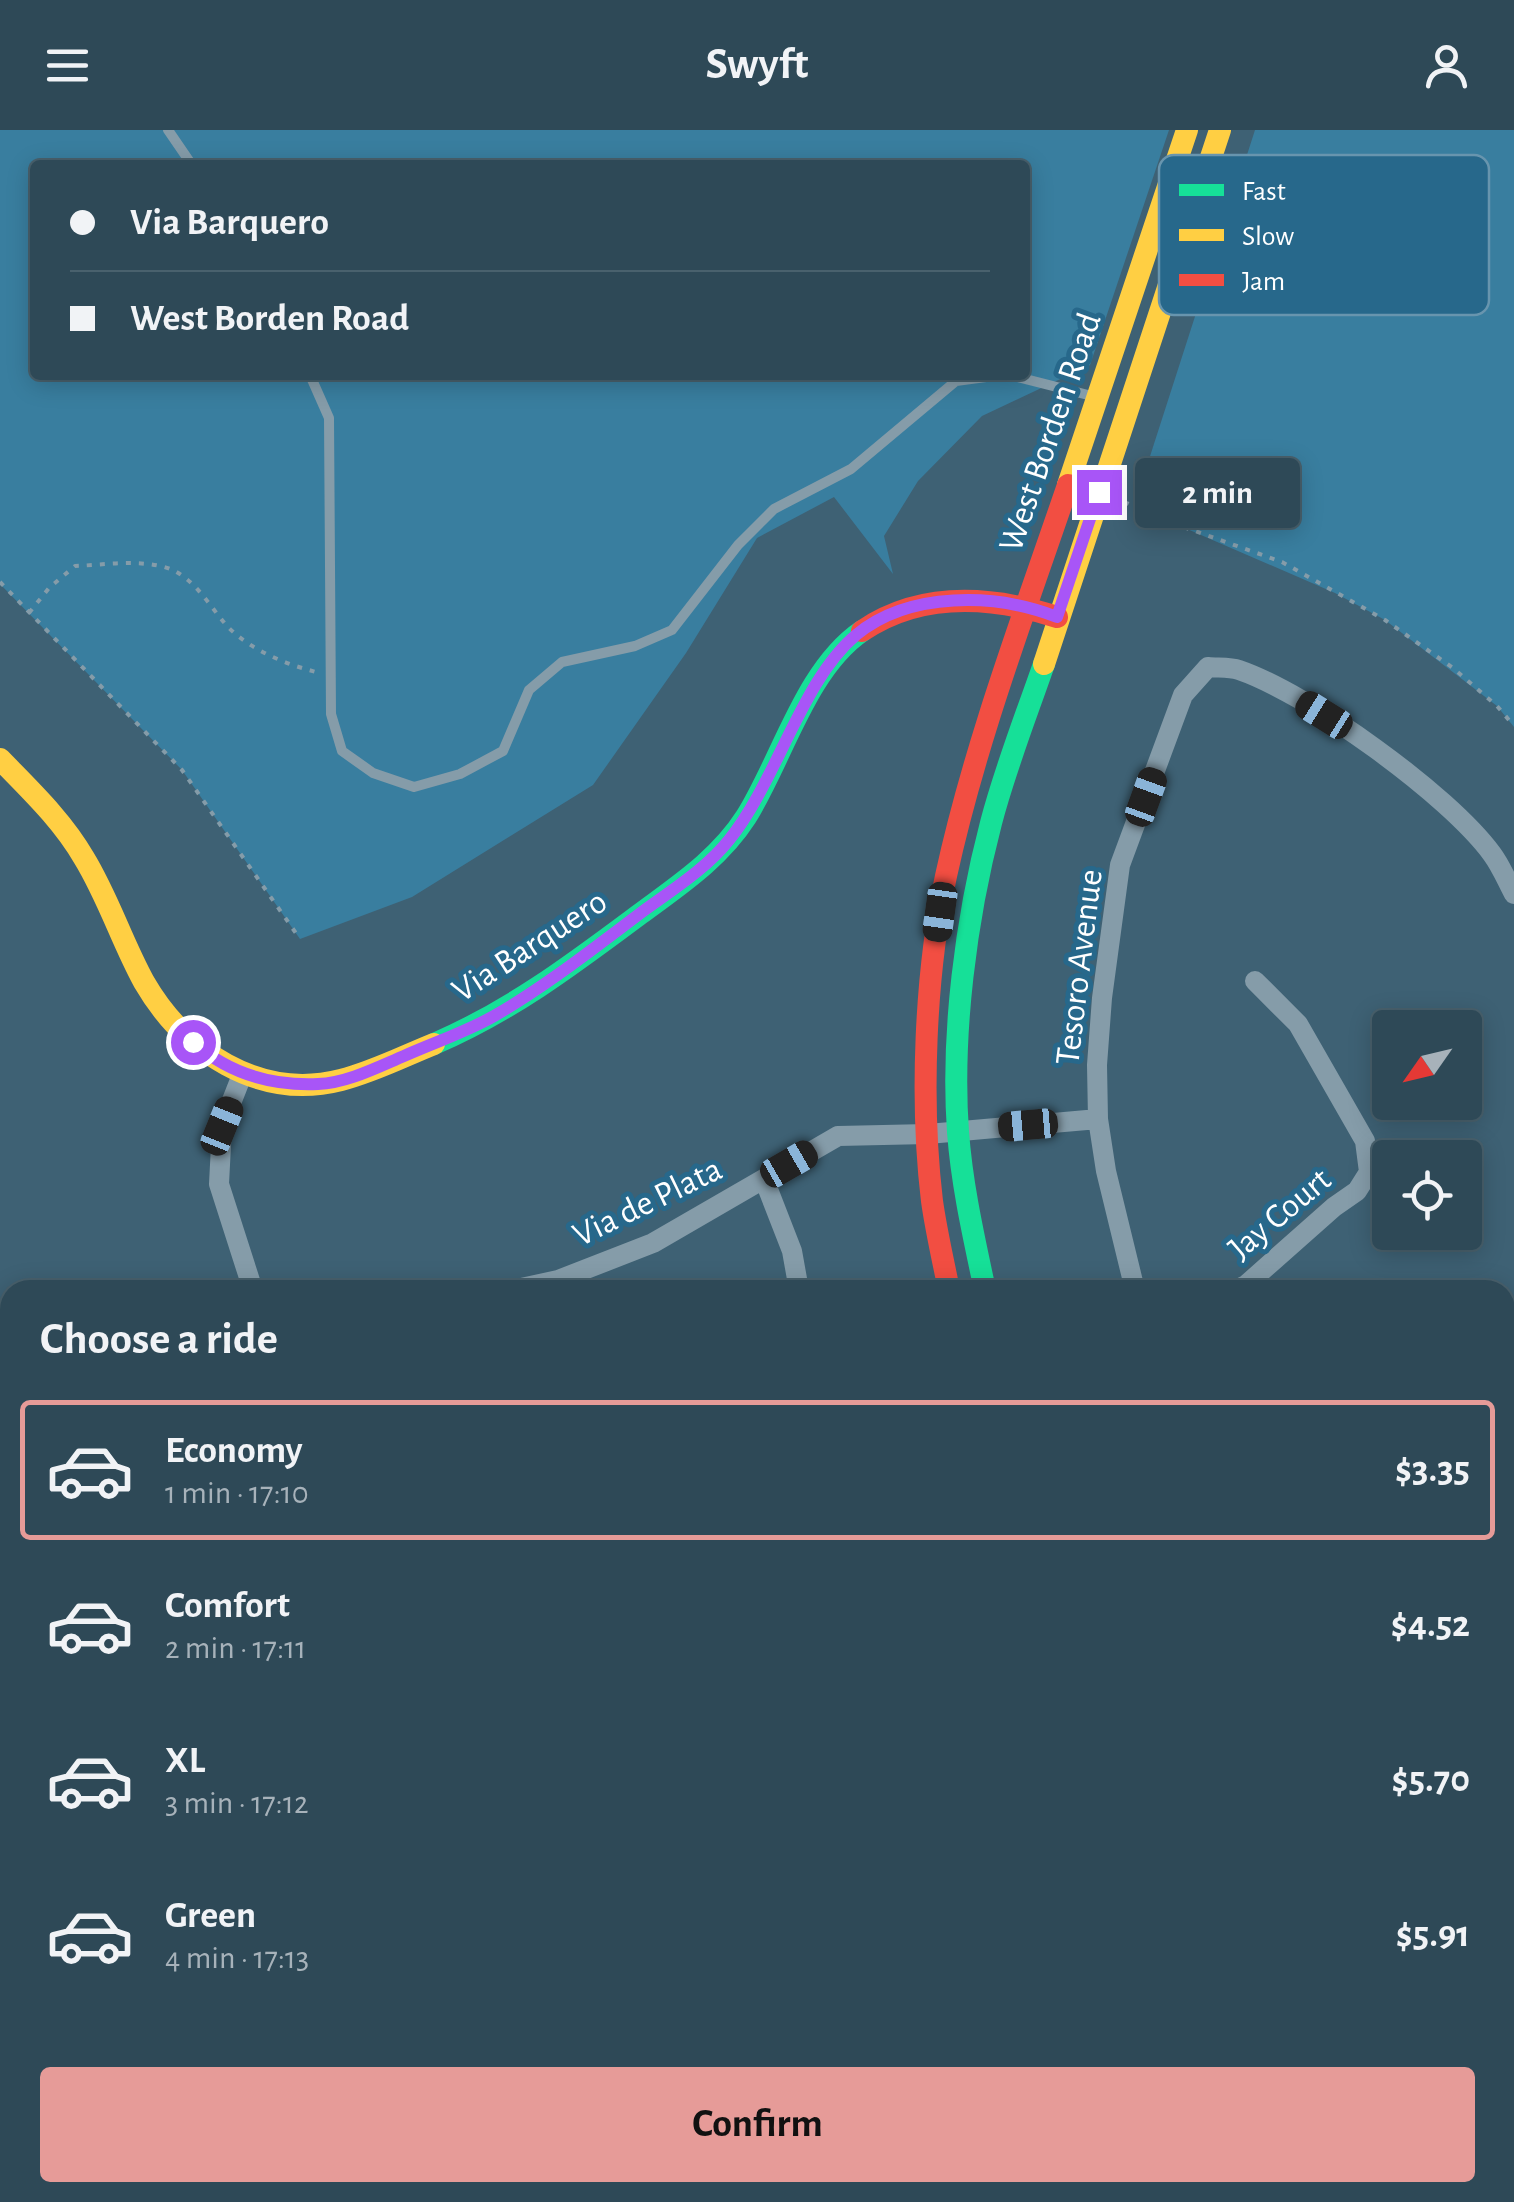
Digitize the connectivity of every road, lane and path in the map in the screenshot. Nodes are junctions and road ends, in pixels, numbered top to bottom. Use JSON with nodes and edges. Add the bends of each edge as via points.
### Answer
{"nodes":[{"id":1,"x":168,"y":130,"type":"edge"},
{"id":2,"x":1186,"y":130,"type":"edge"},
{"id":3,"x":1220,"y":130,"type":"edge"},
{"id":4,"x":1178,"y":155,"type":"edge"},
{"id":5,"x":1212,"y":155,"type":"edge"},
{"id":6,"x":189,"y":160,"type":"edge"},
{"id":7,"x":1159,"y":212,"type":"edge"},
{"id":8,"x":1159,"y":312,"type":"edge"},
{"id":9,"x":312,"y":380,"type":"edge"},
{"id":10,"x":964,"y":380,"type":"edge"},
{"id":11,"x":1029,"y":380,"type":"edge"},
{"id":12,"x":1098,"y":398,"type":"junction"},
{"id":13,"x":1099,"y":492,"type":"junction"},
{"id":14,"x":0,"y":582,"type":"edge"},
{"id":15,"x":1027,"y":605,"type":"junction"},
{"id":16,"x":29,"y":613,"type":"junction"},
{"id":17,"x":1057,"y":617,"type":"junction"},
{"id":18,"x":332,"y":678,"type":"junction"},
{"id":19,"x":1514,"y":726,"type":"edge"},
{"id":20,"x":0,"y":759,"type":"edge"},
{"id":21,"x":1514,"y":894,"type":"edge"},
{"id":22,"x":300,"y":939,"type":"dead end"},
{"id":23,"x":1255,"y":982,"type":"dead end"},
{"id":24,"x":242,"y":1075,"type":"junction"},
{"id":25,"x":1098,"y":1119,"type":"junction"},
{"id":26,"x":958,"y":1131,"type":"junction"},
{"id":27,"x":928,"y":1134,"type":"junction"},
{"id":28,"x":764,"y":1179,"type":"junction"},
{"id":29,"x":250,"y":1280,"type":"edge"},
{"id":30,"x":570,"y":1280,"type":"edge"},
{"id":31,"x":797,"y":1280,"type":"edge"},
{"id":32,"x":947,"y":1280,"type":"edge"},
{"id":33,"x":983,"y":1280,"type":"edge"},
{"id":34,"x":1133,"y":1280,"type":"edge"},
{"id":35,"x":1252,"y":1280,"type":"edge"}],
"edges":[{"from":1,"to":6,"type":"lane"},
{"from":2,"to":4,"type":"main road","name":"West Borden Road"},
{"from":3,"to":5,"type":"main road","name":"West Borden Road"},
{"from":7,"to":12,"type":"main road","name":"West Borden Road"},
{"from":8,"to":13,"type":"main road","name":"West Borden Road"},
{"from":9,"to":18,"type":"lane","via":[[329,418]]},
{"from":10,"to":18,"type":"lane","via":[[851,469],[774,510],[672,630],[636,646],[562,662],[529,690],[503,751],[460,774],[414,788],[374,773],[342,750],[331,714]]},
{"from":11,"to":12,"type":"lane"},
{"from":12,"to":15,"type":"main road","name":"West Borden Road"},
{"from":13,"to":17,"type":"main road","name":"West Borden Road"},
{"from":13,"to":19,"type":"path","via":[[1282,562],[1385,620],[1453,668]]},
{"from":14,"to":16,"type":"path"},
{"from":15,"to":17,"type":"main road","name":"Via Barquero"},
{"from":15,"to":24,"type":"main road","name":"Via Barquero","via":[[950,602],[901,609],[857,634],[827,666],[754,807],[727,844],[542,988],[490,1019],[370,1071],[322,1084]]},
{"from":15,"to":27,"type":"main road","name":"West Borden Road","via":[[945,880],[932,976]]},
{"from":16,"to":18,"type":"path","via":[[75,566],[163,566],[188,580],[254,646]]},
{"from":16,"to":22,"type":"path","via":[[182,770]]},
{"from":17,"to":26,"type":"main road","name":"West Borden Road","via":[[991,823],[967,942]]},
{"from":20,"to":24,"type":"main road","name":"Via Barquero","via":[[67,832],[150,992],[188,1038]]},
{"from":21,"to":25,"type":"street","name":"Tesoro Avenue","via":[[1492,854],[1439,798],[1354,734],[1236,668],[1208,668],[1183,695],[1120,865],[1102,998]]},
{"from":23,"to":35,"type":"street","name":"Jay Court","via":[[1298,1024],[1365,1141],[1369,1172],[1357,1191]]},
{"from":24,"to":29,"type":"street","via":[[222,1126],[219,1184]]},
{"from":25,"to":26,"type":"street","name":"Via de Plata"},
{"from":25,"to":34,"type":"street","name":"Tesoro Avenue"},
{"from":26,"to":27,"type":"street","name":"Via de Plata"},
{"from":26,"to":33,"type":"main road","name":"West Borden Road"},
{"from":27,"to":28,"type":"street","name":"Via de Plata","via":[[838,1136]]},
{"from":27,"to":32,"type":"main road","name":"West Borden Road"},
{"from":28,"to":30,"type":"street","name":"Via de Plata"},
{"from":28,"to":31,"type":"street"}]}
